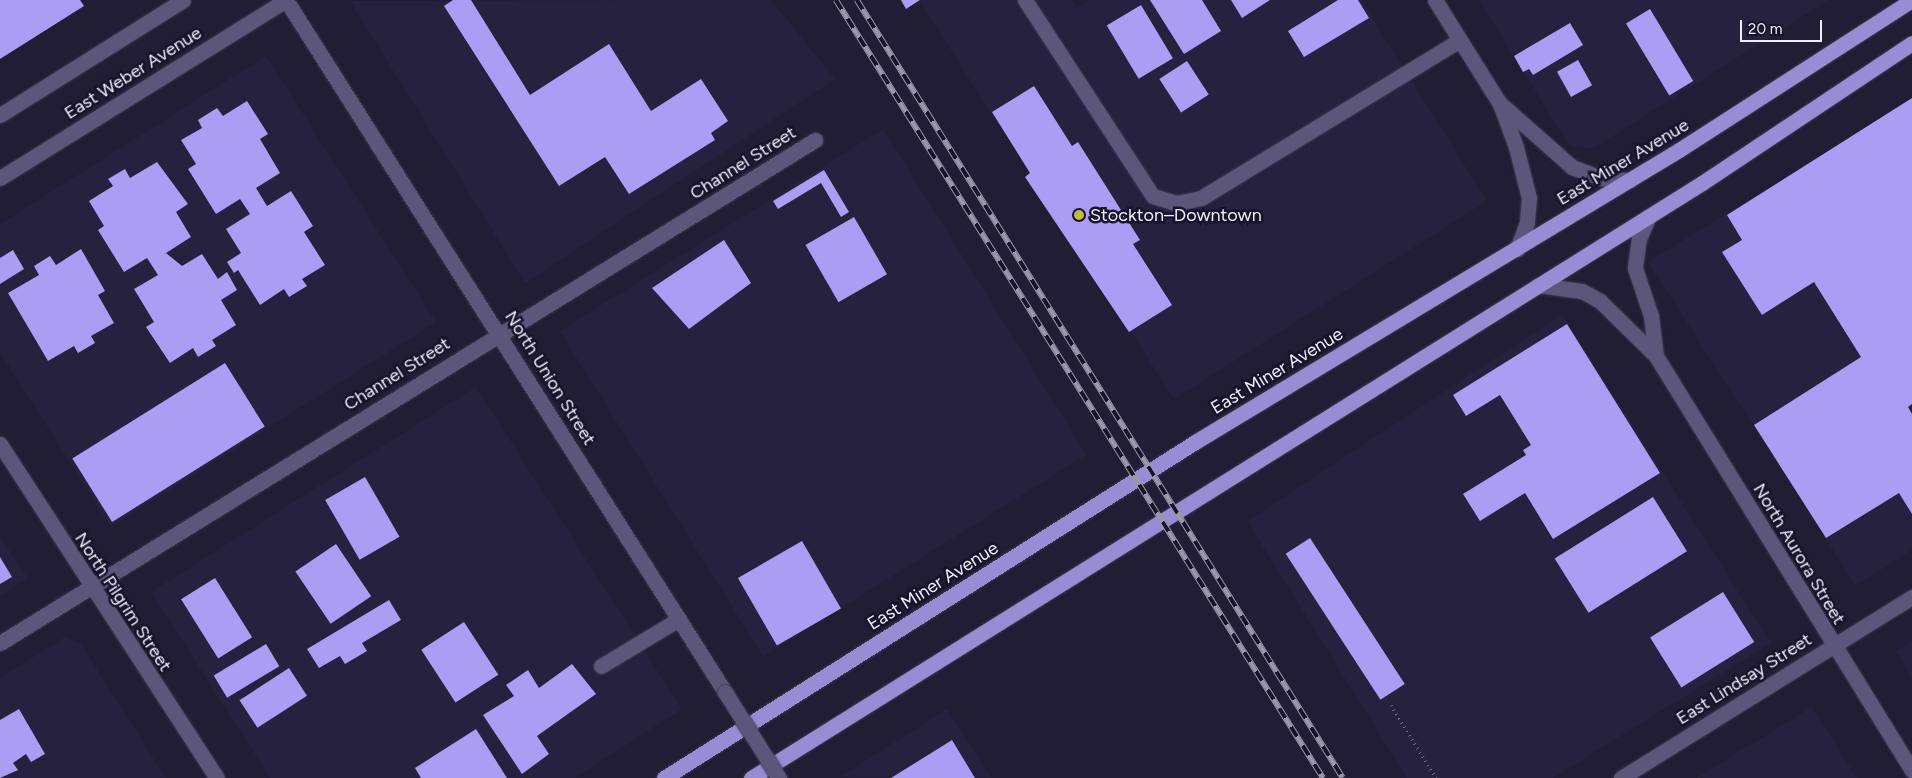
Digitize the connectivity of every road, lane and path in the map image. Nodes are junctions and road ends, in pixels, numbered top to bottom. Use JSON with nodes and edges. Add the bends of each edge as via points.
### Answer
{"nodes":[{"id":1,"x":183,"y":0,"type":"edge"},
{"id":2,"x":286,"y":0,"type":"edge"},
{"id":3,"x":1025,"y":0,"type":"edge"},
{"id":4,"x":1435,"y":0,"type":"edge"},
{"id":5,"x":1912,"y":0,"type":"edge"},
{"id":6,"x":1460,"y":40,"type":"junction"},
{"id":7,"x":1912,"y":43,"type":"edge"},
{"id":8,"x":1500,"y":104,"type":"junction"},
{"id":9,"x":0,"y":115,"type":"edge"},
{"id":10,"x":815,"y":140,"type":"dead end"},
{"id":11,"x":0,"y":178,"type":"edge"},
{"id":12,"x":1630,"y":180,"type":"junction"},
{"id":13,"x":1649,"y":216,"type":"junction"},
{"id":14,"x":1517,"y":249,"type":"junction"},
{"id":15,"x":1538,"y":285,"type":"junction"},
{"id":16,"x":499,"y":333,"type":"junction"},
{"id":17,"x":1656,"y":356,"type":"junction"},
{"id":18,"x":0,"y":444,"type":"edge"},
{"id":19,"x":90,"y":586,"type":"junction"},
{"id":20,"x":1912,"y":597,"type":"edge"},
{"id":21,"x":679,"y":619,"type":"junction"},
{"id":22,"x":0,"y":643,"type":"edge"},
{"id":23,"x":1833,"y":646,"type":"junction"},
{"id":24,"x":601,"y":666,"type":"dead end"},
{"id":25,"x":1390,"y":705,"type":"dead end"},
{"id":26,"x":1912,"y":770,"type":"edge"},
{"id":27,"x":217,"y":778,"type":"edge"},
{"id":28,"x":664,"y":778,"type":"edge"},
{"id":29,"x":751,"y":778,"type":"edge"},
{"id":30,"x":779,"y":778,"type":"edge"},
{"id":31,"x":1436,"y":778,"type":"edge"},
{"id":32,"x":1621,"y":778,"type":"edge"}],
"edges":[{"from":1,"to":9,"type":"street","name":"East Weber Avenue"},
{"from":2,"to":11,"type":"street","name":"East Weber Avenue"},
{"from":2,"to":16,"type":"street","name":"North Union Street"},
{"from":3,"to":6,"type":"street","via":[[1154,196],[1176,202],[1201,198]]},
{"from":4,"to":6,"type":"street"},
{"from":5,"to":12,"type":"main road","name":"East Miner Avenue"},
{"from":6,"to":8,"type":"street"},
{"from":7,"to":13,"type":"main road"},
{"from":8,"to":12,"type":"street","via":[[1572,167],[1601,178]]},
{"from":8,"to":14,"type":"street","via":[[1528,194],[1527,222]]},
{"from":10,"to":16,"type":"street","name":"Channel Street"},
{"from":12,"to":14,"type":"main road","name":"East Miner Avenue"},
{"from":13,"to":15,"type":"main road"},
{"from":13,"to":17,"type":"street","name":"North Aurora Street","via":[[1638,238],[1635,268],[1651,316]]},
{"from":14,"to":28,"type":"main road","name":"East Miner Avenue","via":[[1195,442]]},
{"from":15,"to":17,"type":"street","name":"North Aurora Street","via":[[1582,292],[1600,301]]},
{"from":15,"to":29,"type":"main road"},
{"from":16,"to":19,"type":"street","name":"Channel Street"},
{"from":16,"to":21,"type":"street","name":"North Union Street"},
{"from":17,"to":23,"type":"street","name":"North Aurora Street"},
{"from":18,"to":19,"type":"street","name":"North Pilgrim Street"},
{"from":19,"to":22,"type":"street","name":"Channel Street"},
{"from":19,"to":27,"type":"street","name":"North Pilgrim Street"},
{"from":20,"to":23,"type":"street","name":"East Lindsay Street"},
{"from":21,"to":24,"type":"street"},
{"from":21,"to":30,"type":"street","name":"North Union Street","bridge":true},
{"from":23,"to":26,"type":"street","name":"North Aurora Street"},
{"from":23,"to":32,"type":"street","name":"East Lindsay Street"},
{"from":25,"to":31,"type":"path"}]}
